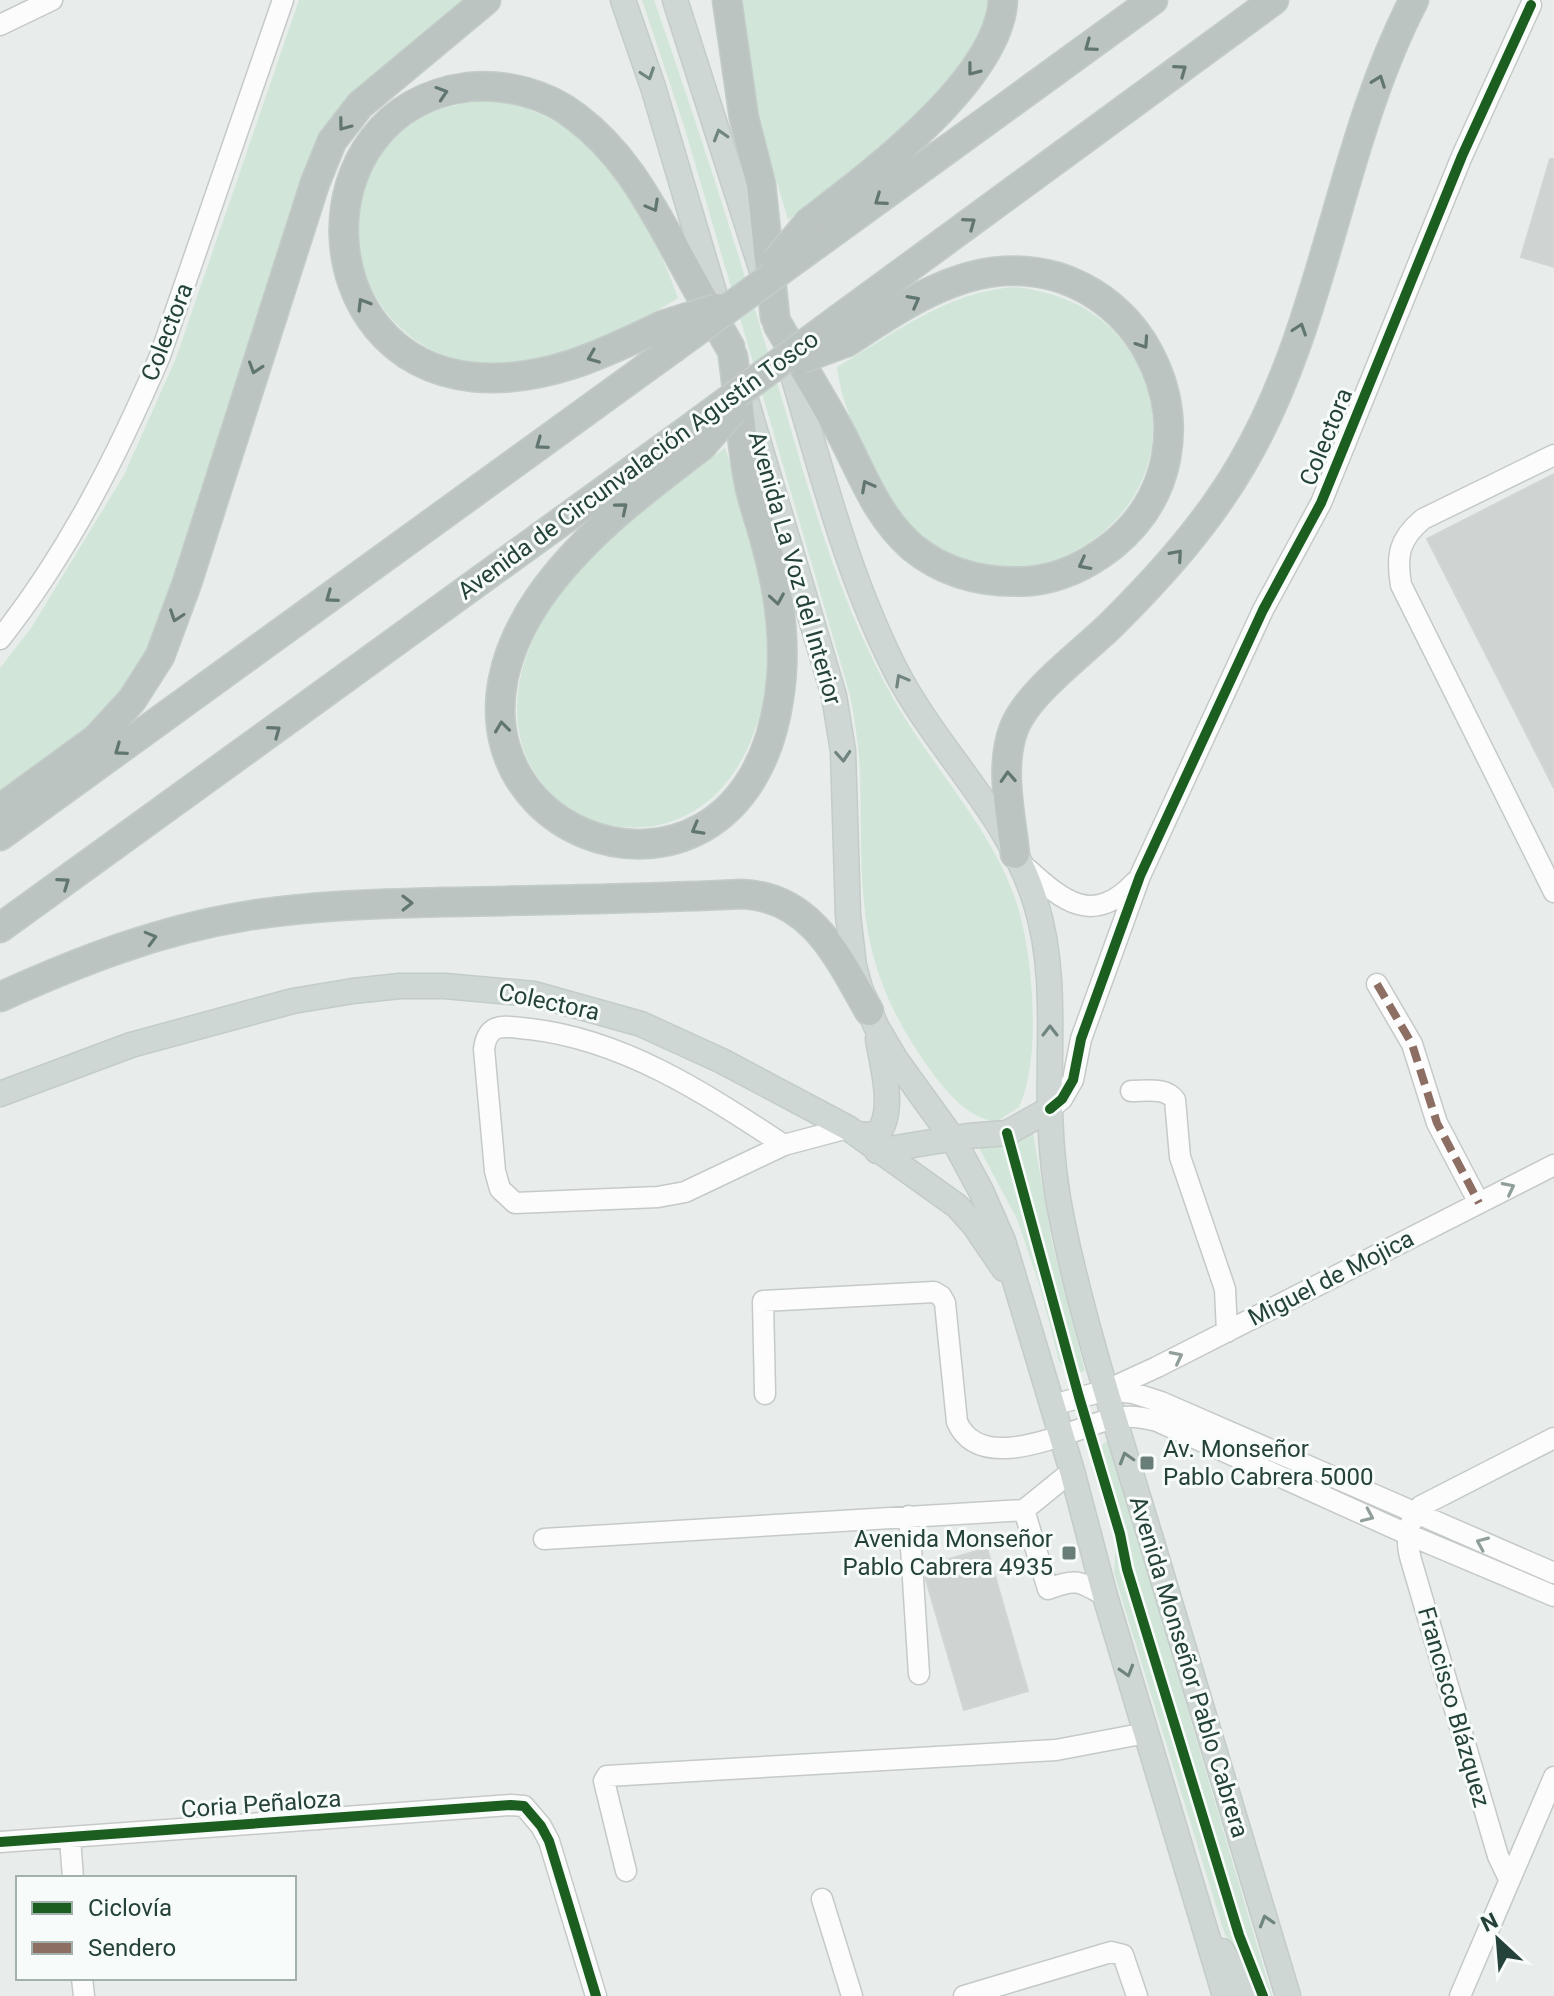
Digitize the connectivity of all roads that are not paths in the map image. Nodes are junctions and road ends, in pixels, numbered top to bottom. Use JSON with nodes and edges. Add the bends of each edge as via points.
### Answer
{"nodes":[{"id":1,"x":52,"y":0,"type":"edge"},
{"id":2,"x":283,"y":0,"type":"edge"},
{"id":3,"x":486,"y":0,"type":"edge"},
{"id":4,"x":623,"y":0,"type":"edge"},
{"id":5,"x":675,"y":0,"type":"edge"},
{"id":6,"x":727,"y":0,"type":"edge"},
{"id":7,"x":1003,"y":0,"type":"edge"},
{"id":8,"x":1153,"y":0,"type":"edge"},
{"id":9,"x":1274,"y":0,"type":"edge"},
{"id":10,"x":1414,"y":0,"type":"edge"},
{"id":11,"x":1531,"y":5,"type":"dead end"},
{"id":12,"x":0,"y":25,"type":"edge"},
{"id":13,"x":813,"y":233,"type":"junction"},
{"id":14,"x":776,"y":321,"type":"junction"},
{"id":15,"x":843,"y":330,"type":"junction"},
{"id":16,"x":668,"y":337,"type":"junction"},
{"id":17,"x":732,"y":352,"type":"junction"},
{"id":18,"x":699,"y":435,"type":"junction"},
{"id":19,"x":1554,"y":455,"type":"edge"},
{"id":20,"x":0,"y":639,"type":"edge"},
{"id":21,"x":0,"y":809,"type":"edge"},
{"id":22,"x":0,"y":836,"type":"edge"},
{"id":23,"x":1018,"y":858,"type":"junction"},
{"id":24,"x":1140,"y":876,"type":"junction"},
{"id":25,"x":1554,"y":892,"type":"edge"},
{"id":26,"x":0,"y":928,"type":"edge"},
{"id":27,"x":1377,"y":984,"type":"dead end"},
{"id":28,"x":0,"y":997,"type":"edge"},
{"id":29,"x":872,"y":1018,"type":"junction"},
{"id":30,"x":1131,"y":1091,"type":"dead end"},
{"id":31,"x":0,"y":1094,"type":"edge"},
{"id":32,"x":1050,"y":1109,"type":"junction"},
{"id":33,"x":852,"y":1131,"type":"junction"},
{"id":34,"x":953,"y":1139,"type":"junction"},
{"id":35,"x":784,"y":1145,"type":"junction"},
{"id":36,"x":877,"y":1151,"type":"junction"},
{"id":37,"x":1554,"y":1165,"type":"edge"},
{"id":38,"x":1479,"y":1203,"type":"junction"},
{"id":39,"x":1020,"y":1292,"type":"junction"},
{"id":40,"x":1227,"y":1332,"type":"junction"},
{"id":41,"x":1107,"y":1390,"type":"junction"},
{"id":42,"x":765,"y":1394,"type":"dead end"},
{"id":43,"x":1053,"y":1405,"type":"junction"},
{"id":44,"x":1115,"y":1418,"type":"junction"},
{"id":45,"x":1061,"y":1435,"type":"junction"},
{"id":46,"x":1554,"y":1438,"type":"edge"},
{"id":47,"x":1072,"y":1471,"type":"junction"},
{"id":48,"x":1024,"y":1510,"type":"junction"},
{"id":49,"x":909,"y":1516,"type":"junction"},
{"id":50,"x":1411,"y":1524,"type":"junction"},
{"id":51,"x":544,"y":1539,"type":"dead end"},
{"id":52,"x":1554,"y":1573,"type":"edge"},
{"id":53,"x":1105,"y":1596,"type":"junction"},
{"id":54,"x":1554,"y":1596,"type":"edge"},
{"id":55,"x":919,"y":1674,"type":"dead end"},
{"id":56,"x":1146,"y":1733,"type":"junction"},
{"id":57,"x":1554,"y":1777,"type":"edge"},
{"id":58,"x":70,"y":1838,"type":"junction"},
{"id":59,"x":0,"y":1842,"type":"edge"},
{"id":60,"x":626,"y":1871,"type":"dead end"},
{"id":61,"x":73,"y":1876,"type":"edge"},
{"id":62,"x":1509,"y":1879,"type":"junction"},
{"id":63,"x":822,"y":1899,"type":"dead end"},
{"id":64,"x":1201,"y":1915,"type":"junction"},
{"id":65,"x":596,"y":1996,"type":"edge"},
{"id":66,"x":852,"y":1996,"type":"edge"},
{"id":67,"x":964,"y":1996,"type":"edge"},
{"id":68,"x":1137,"y":1996,"type":"edge"},
{"id":69,"x":1225,"y":1996,"type":"edge"},
{"id":70,"x":1247,"y":1996,"type":"edge"},
{"id":71,"x":1288,"y":1996,"type":"edge"},
{"id":72,"x":1460,"y":1996,"type":"edge"}],
"edges":[{"from":1,"to":12,"type":"street"},
{"from":2,"to":20,"type":"street","name":"Colectora","via":[[138,408],[79,521]]},
{"from":3,"to":21,"type":"highway","one_way":true,"via":[[360,105],[332,141],[160,656],[104,731]]},
{"from":4,"to":17,"type":"main road","name":"Avenida La Voz del Interior","one_way":true},
{"from":14,"to":5,"type":"main road","one_way":true},
{"from":6,"to":14,"type":"highway","via":[[744,118],[761,184]]},
{"from":7,"to":13,"type":"highway","one_way":true,"via":[[989,49],[960,87]]},
{"from":8,"to":13,"type":"highway","one_way":true},
{"from":15,"to":9,"type":"highway","name":"Avenida de Circunvalación Agustín Tosco","one_way":true},
{"from":23,"to":10,"type":"highway","one_way":true,"via":[[1007,774],[1014,727],[1037,694],[1177,555],[1243,463],[1284,374],[1378,81]]},
{"from":11,"to":24,"type":"street","name":"Colectora","via":[[1457,168],[1321,503],[1263,610]]},
{"from":13,"to":16,"type":"highway","bridge":true,"via":[[744,298]]},
{"from":15,"to":14,"type":"highway","one_way":true,"via":[[992,272],[1044,274],[1092,293],[1143,342],[1163,385],[1169,433],[1166,459],[1145,511],[1101,555],[1043,580],[983,580],[936,563],[895,531],[879,509]]},
{"from":23,"to":14,"type":"main road","name":"Avenida Monseñor Pablo Cabrera","one_way":true,"via":[[913,701],[872,620]]},
{"from":15,"to":18,"type":"highway","name":"Avenida de Circunvalación Agustín Tosco","bridge":true,"via":[[767,372]]},
{"from":16,"to":17,"type":"highway","one_way":true,"via":[[523,376],[474,377],[428,365],[377,326],[351,280],[342,227],[356,167],[381,132],[434,95],[500,86],[559,105],[590,129],[640,185]]},
{"from":16,"to":22,"type":"highway","one_way":true},
{"from":17,"to":18,"type":"highway","one_way":true,"via":[[749,485],[773,570],[782,632],[779,700],[768,743],[735,799],[701,828],[657,843],[595,839],[547,812],[523,785],[502,729],[504,675],[528,617],[570,559]]},
{"from":17,"to":29,"type":"main road","name":"Avenida La Voz del Interior","one_way":true,"via":[[834,696],[843,751],[854,966]]},
{"from":26,"to":18,"type":"highway","name":"Avenida de Circunvalación Agustín Tosco","one_way":true},
{"from":19,"to":25,"type":"street","via":[[1423,519],[1409,530],[1398,565],[1401,585]]},
{"from":23,"to":24,"type":"street","via":[[1061,898],[1083,907],[1112,901]]},
{"from":32,"to":23,"type":"main road","name":"Avenida Monseñor Pablo Cabrera","one_way":true,"via":[[1046,954],[1036,902]]},
{"from":24,"to":32,"type":"street","name":"Colectora","via":[[1081,1039],[1073,1080]]},
{"from":27,"to":38,"type":"street","via":[[1412,1044],[1437,1123]]},
{"from":28,"to":29,"type":"highway","one_way":true,"via":[[118,947],[247,916],[351,905],[742,894],[774,898],[805,916]]},
{"from":29,"to":33,"type":"main road","via":[[886,1089],[885,1116],[878,1133]]},
{"from":29,"to":34,"type":"main road"},
{"from":30,"to":40,"type":"street","via":[[1165,1092],[1175,1100],[1180,1157],[1224,1286]]},
{"from":31,"to":33,"type":"main road","name":"Colectora","via":[[94,1057],[240,1014],[353,991],[445,986],[534,994],[641,1024]]},
{"from":32,"to":34,"type":"main road","via":[[1007,1133]]},
{"from":32,"to":41,"type":"main road","name":"Avenida Monseñor Pablo Cabrera","via":[[1061,1212]]},
{"from":33,"to":35,"type":"street"},
{"from":33,"to":36,"type":"main road","name":"Colectora"},
{"from":34,"to":36,"type":"main road"},
{"from":34,"to":39,"type":"main road","via":[[993,1216]]},
{"from":35,"to":35,"type":"street","via":[[685,1192],[515,1203],[500,1189],[495,1171],[486,1036],[504,1026],[550,1031],[605,1047],[700,1090]]},
{"from":36,"to":39,"type":"main road","name":"Colectora","via":[[957,1206]]},
{"from":38,"to":37,"type":"street","name":"Miguel de Mojica","one_way":true},
{"from":38,"to":40,"type":"street","name":"Miguel de Mojica"},
{"from":39,"to":43,"type":"main road"},
{"from":41,"to":40,"type":"street","name":"Miguel de Mojica","one_way":true},
{"from":41,"to":43,"type":"street","name":"Miguel de Mojica"},
{"from":41,"to":44,"type":"main road","name":"Avenida Monseñor Pablo Cabrera"},
{"from":41,"to":50,"type":"street","via":[[1161,1402]]},
{"from":42,"to":45,"type":"street","via":[[763,1301],[934,1292],[945,1303],[962,1433],[974,1443],[996,1448],[1025,1447]]},
{"from":43,"to":45,"type":"main road"},
{"from":44,"to":45,"type":"street"},
{"from":44,"to":50,"type":"street","one_way":true,"via":[[1157,1421]]},
{"from":71,"to":44,"type":"main road","name":"Avenida Monseñor Pablo Cabrera","one_way":true},
{"from":45,"to":47,"type":"main road"},
{"from":46,"to":50,"type":"street","via":[[1421,1506]]},
{"from":47,"to":48,"type":"street"},
{"from":47,"to":53,"type":"main road"},
{"from":48,"to":49,"type":"street"},
{"from":48,"to":53,"type":"street","via":[[1048,1589],[1070,1580]]},
{"from":49,"to":51,"type":"street"},
{"from":49,"to":55,"type":"street"},
{"from":52,"to":50,"type":"street","one_way":true},
{"from":50,"to":54,"type":"street"},
{"from":50,"to":62,"type":"street","name":"Francisco Blázquez","via":[[1407,1548]]},
{"from":53,"to":56,"type":"main road","one_way":true},
{"from":56,"to":60,"type":"street","via":[[1056,1750],[607,1776]]},
{"from":56,"to":64,"type":"main road"},
{"from":57,"to":62,"type":"street"},
{"from":58,"to":59,"type":"street","name":"Coria Peñaloza"},
{"from":58,"to":61,"type":"street"},
{"from":58,"to":65,"type":"street","name":"Coria Peñaloza","via":[[524,1806],[549,1841]]},
{"from":62,"to":72,"type":"street"},
{"from":63,"to":66,"type":"street"},
{"from":64,"to":69,"type":"main road"},
{"from":64,"to":70,"type":"main road"},
{"from":67,"to":68,"type":"street","via":[[1111,1952],[1123,1955]]}]}
